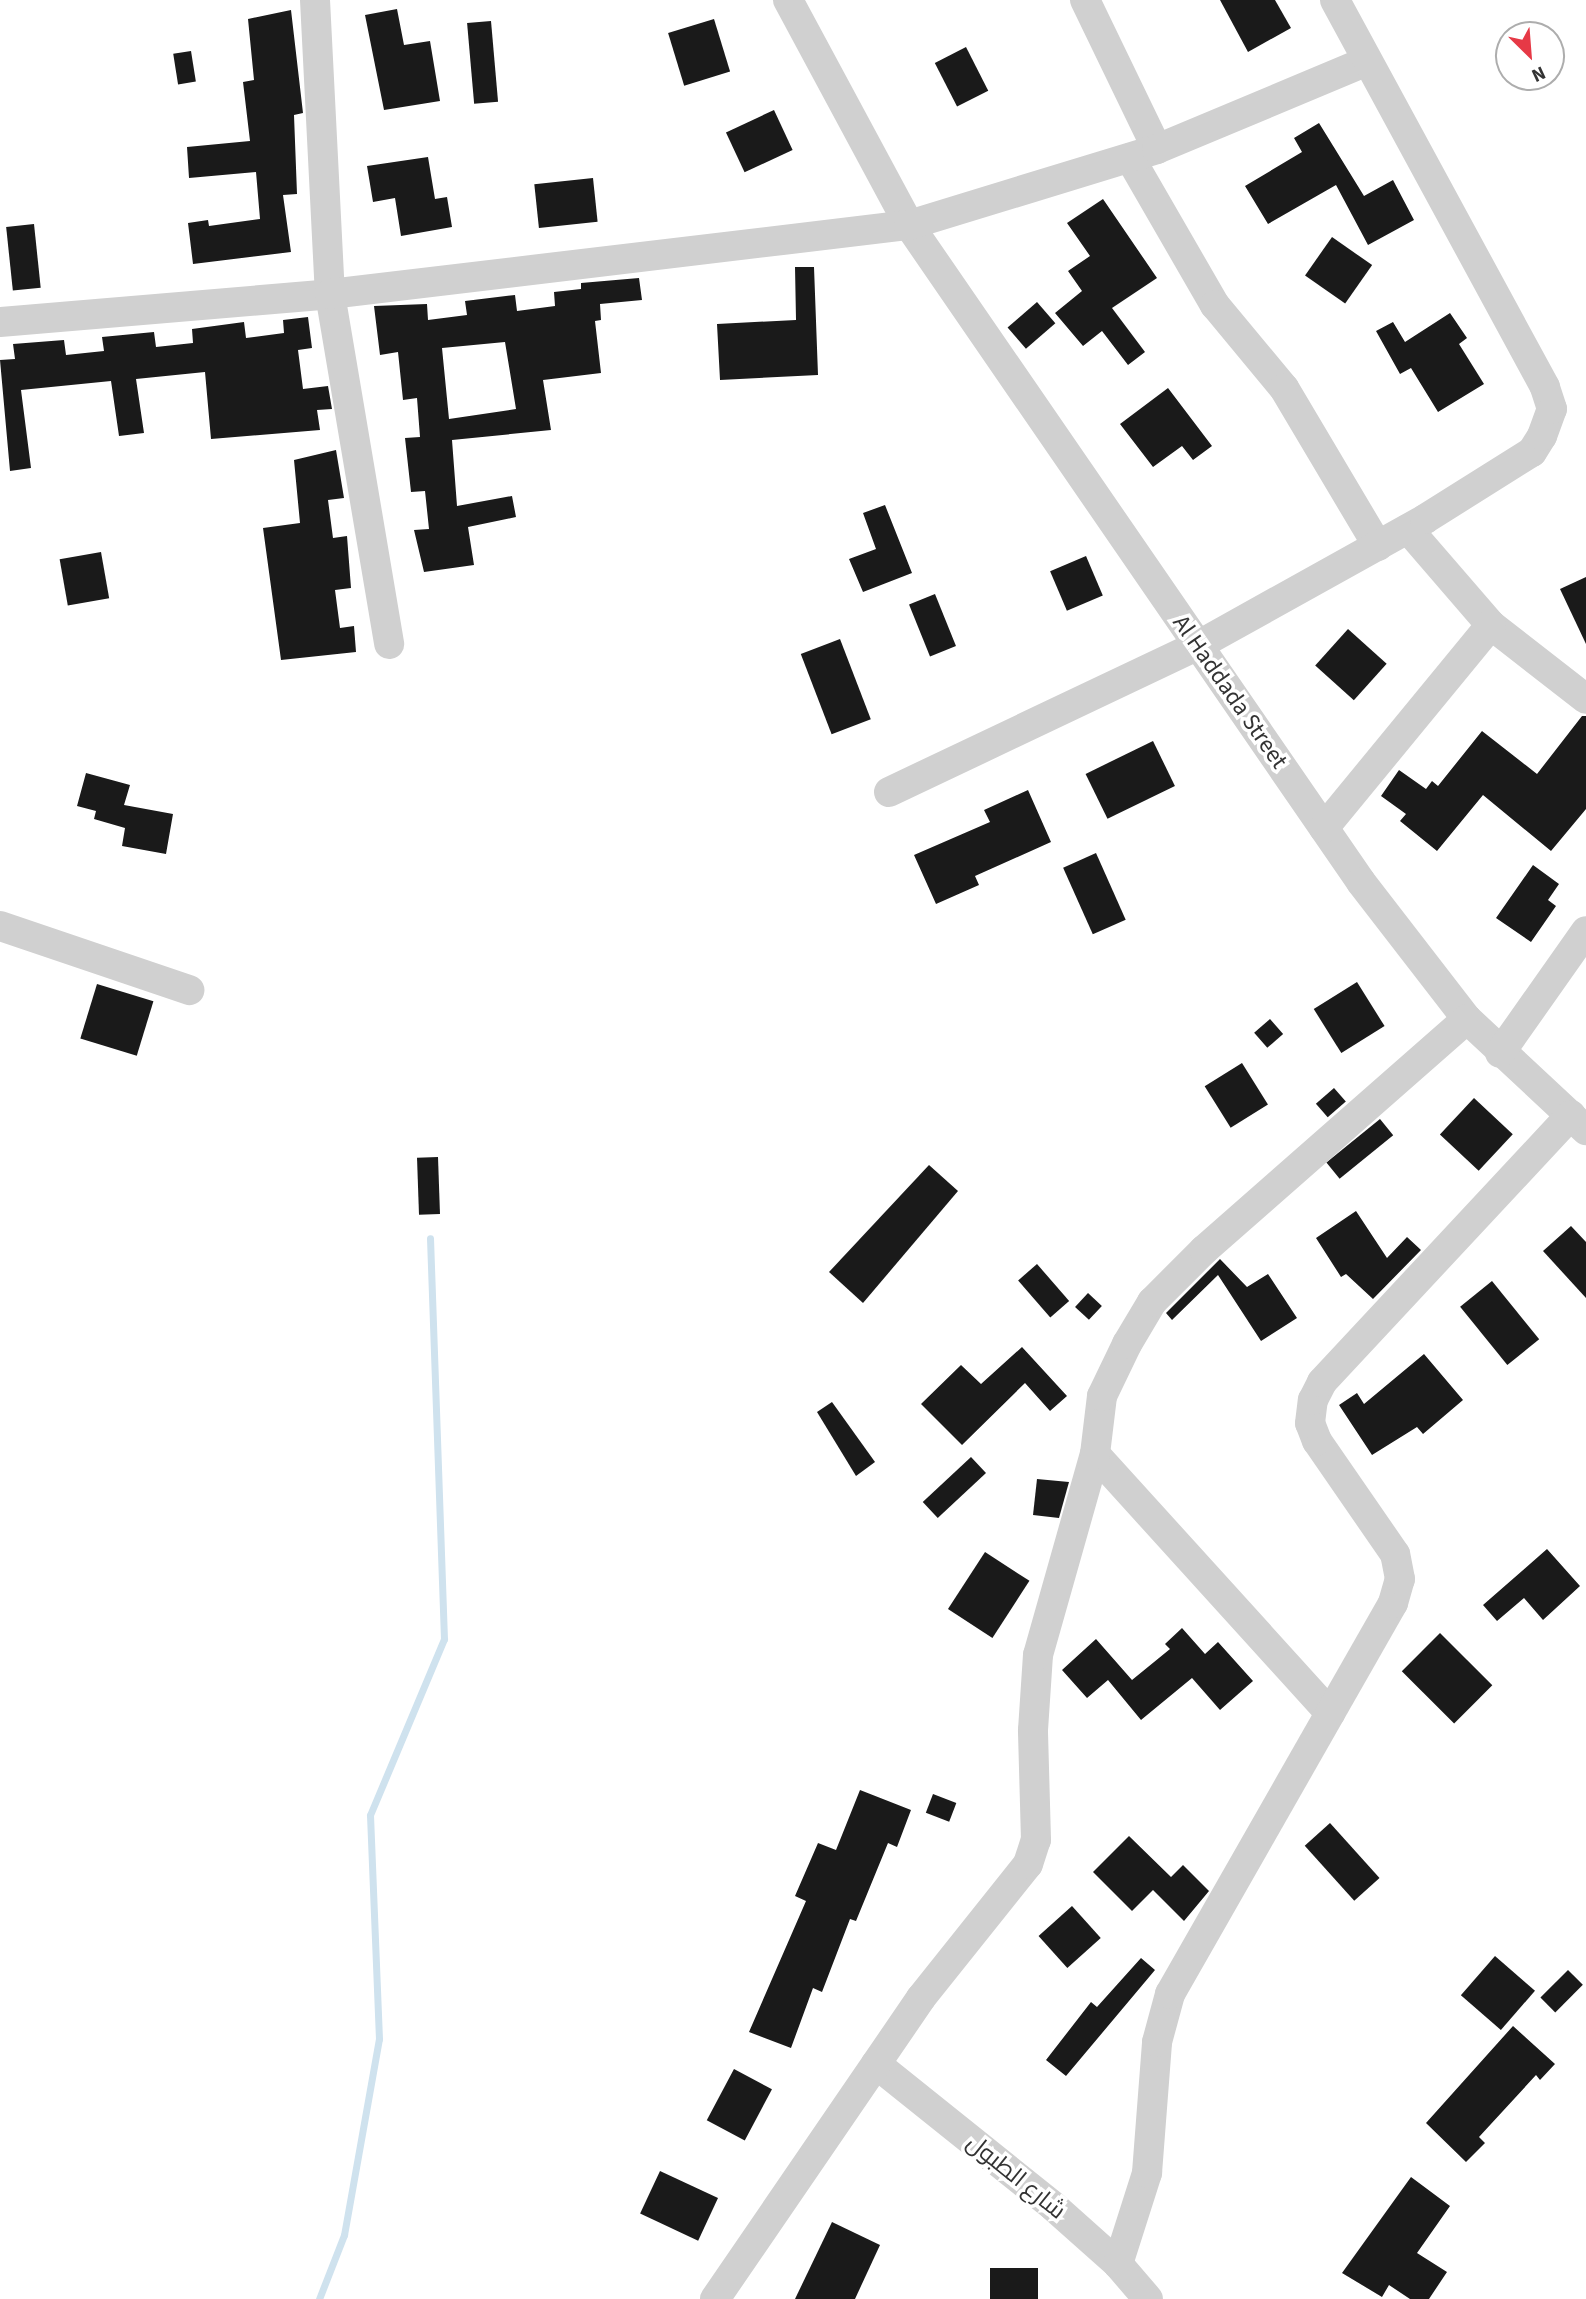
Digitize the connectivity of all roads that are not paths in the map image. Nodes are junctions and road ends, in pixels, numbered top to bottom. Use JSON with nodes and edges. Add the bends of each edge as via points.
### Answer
{"nodes":[{"id":1,"x":315,"y":0,"type":"edge"},
{"id":2,"x":788,"y":0,"type":"edge"},
{"id":3,"x":1085,"y":0,"type":"edge"},
{"id":4,"x":1335,"y":0,"type":"edge"},
{"id":5,"x":1366,"y":62,"type":"junction"},
{"id":6,"x":1144,"y":153,"type":"junction"},
{"id":7,"x":909,"y":225,"type":"junction"},
{"id":8,"x":330,"y":294,"type":"junction"},
{"id":9,"x":0,"y":321,"type":"edge"},
{"id":10,"x":1408,"y":529,"type":"junction"},
{"id":11,"x":1378,"y":546,"type":"junction"},
{"id":12,"x":1491,"y":625,"type":"junction"},
{"id":13,"x":389,"y":644,"type":"dead end"},
{"id":14,"x":1197,"y":646,"type":"junction"},
{"id":15,"x":1586,"y":699,"type":"edge"},
{"id":16,"x":889,"y":792,"type":"dead end"},
{"id":17,"x":1324,"y":828,"type":"junction"},
{"id":18,"x":0,"y":926,"type":"edge"},
{"id":19,"x":1586,"y":931,"type":"edge"},
{"id":20,"x":189,"y":990,"type":"dead end"},
{"id":21,"x":1467,"y":1018,"type":"junction"},
{"id":22,"x":1500,"y":1053,"type":"junction"},
{"id":23,"x":1578,"y":1122,"type":"edge"},
{"id":24,"x":1095,"y":1454,"type":"junction"},
{"id":25,"x":1330,"y":1713,"type":"junction"},
{"id":26,"x":876,"y":2064,"type":"junction"},
{"id":27,"x":1118,"y":2264,"type":"junction"},
{"id":28,"x":715,"y":2299,"type":"edge"},
{"id":29,"x":1148,"y":2299,"type":"edge"}],
"edges":[{"from":1,"to":8,"type":"street"},
{"from":2,"to":7,"type":"street","name":"Al Haddada Street"},
{"from":3,"to":6,"type":"street"},
{"from":4,"to":5,"type":"street"},
{"from":5,"to":6,"type":"street"},
{"from":5,"to":10,"type":"street","via":[[1545,387],[1552,409],[1532,452]]},
{"from":6,"to":7,"type":"street"},
{"from":6,"to":11,"type":"street","via":[[1209,297],[1284,388]]},
{"from":7,"to":8,"type":"street"},
{"from":7,"to":14,"type":"street","name":"Al Haddada Street"},
{"from":8,"to":9,"type":"street"},
{"from":8,"to":13,"type":"street"},
{"from":10,"to":11,"type":"street"},
{"from":10,"to":12,"type":"street"},
{"from":11,"to":14,"type":"street"},
{"from":12,"to":15,"type":"street"},
{"from":12,"to":17,"type":"street"},
{"from":14,"to":16,"type":"street"},
{"from":14,"to":17,"type":"street","name":"Al Haddada Street"},
{"from":17,"to":21,"type":"street","name":"Al Haddada Street"},
{"from":18,"to":20,"type":"street"},
{"from":19,"to":22,"type":"street"},
{"from":21,"to":22,"type":"street","name":"Al Haddada Street"},
{"from":21,"to":24,"type":"street","via":[[1152,1302],[1102,1396]]},
{"from":22,"to":23,"type":"street","name":"Al Haddada Street"},
{"from":23,"to":25,"type":"street","via":[[1322,1382],[1313,1400],[1310,1423],[1317,1441],[1395,1554],[1400,1579],[1393,1603]]},
{"from":24,"to":25,"type":"street"},
{"from":24,"to":26,"type":"street","via":[[1038,1655],[1033,1730],[1036,1830],[1028,1864],[957,1949]]},
{"from":25,"to":27,"type":"street","via":[[1170,1994],[1157,2042],[1146,2173]]},
{"from":26,"to":27,"type":"street","name":"شارع الطبول"},
{"from":26,"to":28,"type":"street"},
{"from":27,"to":29,"type":"street","name":"شارع الطبول"}]}
